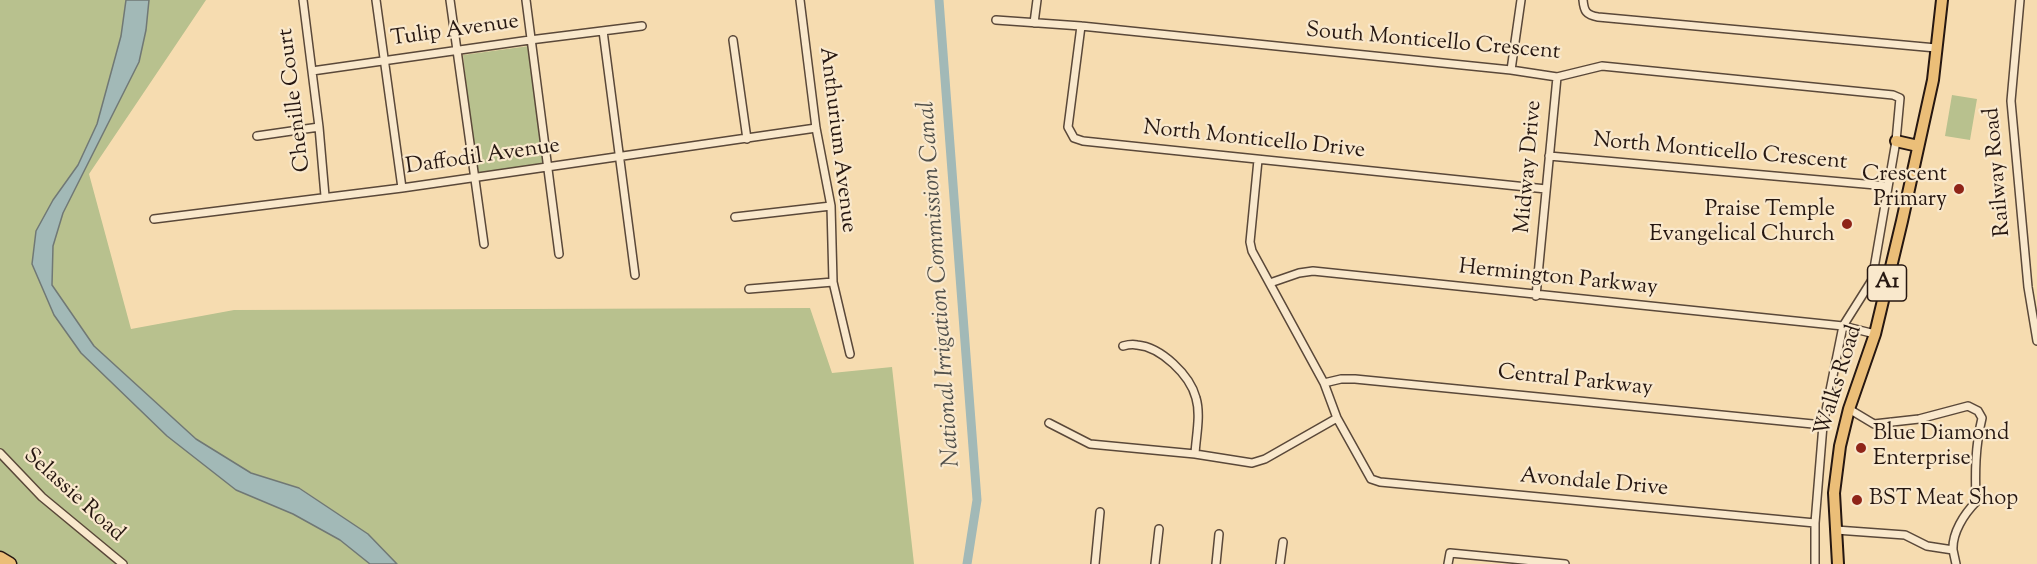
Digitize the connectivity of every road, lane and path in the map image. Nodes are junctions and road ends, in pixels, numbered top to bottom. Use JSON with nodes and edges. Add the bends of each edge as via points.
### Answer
{"nodes":[{"id":1,"x":303,"y":0,"type":"edge"},
{"id":2,"x":376,"y":0,"type":"edge"},
{"id":3,"x":450,"y":0,"type":"edge"},
{"id":4,"x":526,"y":0,"type":"edge"},
{"id":5,"x":800,"y":0,"type":"edge"},
{"id":6,"x":1037,"y":0,"type":"edge"},
{"id":7,"x":1521,"y":0,"type":"edge"},
{"id":8,"x":1583,"y":0,"type":"edge"},
{"id":9,"x":1942,"y":0,"type":"edge"},
{"id":10,"x":2020,"y":0,"type":"edge"},
{"id":11,"x":996,"y":20,"type":"dead end"},
{"id":12,"x":1034,"y":23,"type":"junction"},
{"id":13,"x":642,"y":26,"type":"dead end"},
{"id":14,"x":1081,"y":26,"type":"junction"},
{"id":15,"x":603,"y":31,"type":"junction"},
{"id":16,"x":530,"y":40,"type":"junction"},
{"id":17,"x":733,"y":40,"type":"dead end"},
{"id":18,"x":1936,"y":48,"type":"junction"},
{"id":19,"x":456,"y":51,"type":"junction"},
{"id":20,"x":385,"y":59,"type":"junction"},
{"id":21,"x":1511,"y":70,"type":"junction"},
{"id":22,"x":312,"y":71,"type":"junction"},
{"id":23,"x":1557,"y":77,"type":"junction"},
{"id":24,"x":319,"y":127,"type":"junction"},
{"id":25,"x":816,"y":128,"type":"junction"},
{"id":26,"x":257,"y":136,"type":"dead end"},
{"id":27,"x":747,"y":139,"type":"junction"},
{"id":28,"x":1896,"y":141,"type":"junction"},
{"id":29,"x":1918,"y":146,"type":"junction"},
{"id":30,"x":1549,"y":156,"type":"junction"},
{"id":31,"x":618,"y":157,"type":"junction"},
{"id":32,"x":1258,"y":160,"type":"junction"},
{"id":33,"x":547,"y":166,"type":"junction"},
{"id":34,"x":473,"y":177,"type":"junction"},
{"id":35,"x":1887,"y":186,"type":"junction"},
{"id":36,"x":402,"y":188,"type":"junction"},
{"id":37,"x":1546,"y":189,"type":"junction"},
{"id":38,"x":325,"y":196,"type":"junction"},
{"id":39,"x":831,"y":206,"type":"junction"},
{"id":40,"x":735,"y":217,"type":"dead end"},
{"id":41,"x":154,"y":219,"type":"dead end"},
{"id":42,"x":484,"y":244,"type":"dead end"},
{"id":43,"x":559,"y":254,"type":"dead end"},
{"id":44,"x":635,"y":275,"type":"dead end"},
{"id":45,"x":833,"y":282,"type":"junction"},
{"id":46,"x":1270,"y":283,"type":"junction"},
{"id":47,"x":749,"y":289,"type":"dead end"},
{"id":48,"x":1536,"y":296,"type":"junction"},
{"id":49,"x":1843,"y":326,"type":"junction"},
{"id":50,"x":1875,"y":334,"type":"junction"},
{"id":51,"x":2037,"y":341,"type":"edge"},
{"id":52,"x":1123,"y":346,"type":"dead end"},
{"id":53,"x":850,"y":354,"type":"dead end"},
{"id":54,"x":1324,"y":383,"type":"junction"},
{"id":55,"x":1850,"y":409,"type":"junction"},
{"id":56,"x":1337,"y":418,"type":"junction"},
{"id":57,"x":1049,"y":423,"type":"dead end"},
{"id":58,"x":1823,"y":425,"type":"junction"},
{"id":59,"x":0,"y":453,"type":"edge"},
{"id":60,"x":1196,"y":454,"type":"junction"},
{"id":61,"x":1100,"y":512,"type":"dead end"},
{"id":62,"x":1815,"y":523,"type":"junction"},
{"id":63,"x":1159,"y":529,"type":"dead end"},
{"id":64,"x":1836,"y":530,"type":"junction"},
{"id":65,"x":1219,"y":534,"type":"dead end"},
{"id":66,"x":1283,"y":542,"type":"dead end"},
{"id":67,"x":1953,"y":550,"type":"junction"},
{"id":68,"x":0,"y":558,"type":"edge"},
{"id":69,"x":10,"y":564,"type":"edge"},
{"id":70,"x":123,"y":564,"type":"edge"},
{"id":71,"x":1095,"y":564,"type":"edge"},
{"id":72,"x":1155,"y":564,"type":"edge"},
{"id":73,"x":1215,"y":564,"type":"edge"},
{"id":74,"x":1280,"y":564,"type":"edge"},
{"id":75,"x":1448,"y":564,"type":"edge"},
{"id":76,"x":1565,"y":564,"type":"edge"},
{"id":77,"x":1815,"y":564,"type":"edge"},
{"id":78,"x":1838,"y":564,"type":"edge"},
{"id":79,"x":1956,"y":564,"type":"edge"}],
"edges":[{"from":1,"to":22,"type":"street","name":"Chenille Court"},
{"from":2,"to":20,"type":"street"},
{"from":3,"to":19,"type":"street"},
{"from":4,"to":16,"type":"street"},
{"from":5,"to":25,"type":"street","name":"Anthurium Avenue"},
{"from":6,"to":12,"type":"street"},
{"from":7,"to":21,"type":"street","name":"Midway Drive"},
{"from":8,"to":18,"type":"street","via":[[1589,16]]},
{"from":9,"to":18,"type":"main road","name":"Walks Road","number":"A1"},
{"from":10,"to":51,"type":"street","name":"Railway Road","via":[[2011,100],[2028,287]]},
{"from":11,"to":12,"type":"street","name":"South Monticello Crescent"},
{"from":12,"to":14,"type":"street","name":"South Monticello Crescent"},
{"from":13,"to":15,"type":"street","name":"Tulip Avenue"},
{"from":14,"to":21,"type":"street","name":"South Monticello Crescent"},
{"from":14,"to":32,"type":"street","name":"North Monticello Drive","via":[[1068,127],[1074,138]]},
{"from":15,"to":16,"type":"street","name":"Tulip Avenue"},
{"from":15,"to":31,"type":"street"},
{"from":16,"to":19,"type":"street","name":"Tulip Avenue"},
{"from":16,"to":33,"type":"street"},
{"from":17,"to":27,"type":"street"},
{"from":18,"to":29,"type":"main road","name":"Walks Road","number":"A1"},
{"from":19,"to":20,"type":"street","name":"Tulip Avenue"},
{"from":19,"to":34,"type":"street"},
{"from":20,"to":22,"type":"street","name":"Tulip Avenue"},
{"from":20,"to":36,"type":"street"},
{"from":21,"to":23,"type":"street","name":"South Monticello Crescent"},
{"from":22,"to":24,"type":"street","name":"Chenille Court"},
{"from":23,"to":28,"type":"street","name":"South Monticello Crescent","via":[[1602,66],[1893,95],[1900,98]]},
{"from":23,"to":30,"type":"street","name":"Midway Drive"},
{"from":24,"to":26,"type":"street"},
{"from":24,"to":38,"type":"street","name":"Chenille Court"},
{"from":25,"to":27,"type":"street","name":"Daffodil Avenue"},
{"from":25,"to":39,"type":"street","name":"Anthurium Avenue"},
{"from":27,"to":31,"type":"street","name":"Daffodil Avenue"},
{"from":28,"to":29,"type":"main road"},
{"from":28,"to":35,"type":"street"},
{"from":29,"to":50,"type":"main road","name":"Walks Road","number":"A1"},
{"from":30,"to":35,"type":"street","name":"North Monticello Crescent"},
{"from":30,"to":37,"type":"street","name":"Midway Drive"},
{"from":31,"to":33,"type":"street","name":"Daffodil Avenue"},
{"from":31,"to":44,"type":"street"},
{"from":32,"to":37,"type":"street","name":"North Monticello Drive"},
{"from":32,"to":46,"type":"street","via":[[1250,242]]},
{"from":33,"to":34,"type":"street","name":"Daffodil Avenue"},
{"from":33,"to":43,"type":"street"},
{"from":34,"to":36,"type":"street","name":"Daffodil Avenue"},
{"from":34,"to":42,"type":"street"},
{"from":35,"to":49,"type":"street","via":[[1872,280]]},
{"from":36,"to":38,"type":"street","name":"Daffodil Avenue"},
{"from":37,"to":48,"type":"street","name":"Midway Drive"},
{"from":38,"to":41,"type":"street","name":"Daffodil Avenue"},
{"from":39,"to":40,"type":"street"},
{"from":39,"to":45,"type":"street","name":"Anthurium Avenue"},
{"from":45,"to":47,"type":"street"},
{"from":45,"to":53,"type":"street","name":"Anthurium Avenue"},
{"from":46,"to":48,"type":"street","name":"Hermington Parkway","via":[[1312,272]]},
{"from":46,"to":54,"type":"street"},
{"from":48,"to":49,"type":"street","name":"Hermington Parkway"},
{"from":49,"to":50,"type":"street","name":"Hermington Parkway"},
{"from":49,"to":58,"type":"street"},
{"from":50,"to":55,"type":"main road","name":"Walks Road","number":"A1"},
{"from":52,"to":60,"type":"street","via":[[1155,350],[1184,375],[1196,396]]},
{"from":54,"to":56,"type":"street"},
{"from":54,"to":58,"type":"street","name":"Central Parkway","via":[[1355,379]]},
{"from":55,"to":64,"type":"main road","name":"Walks Road","number":"A1","via":[[1834,493]]},
{"from":55,"to":67,"type":"street","via":[[1874,424],[1919,419],[1968,406],[1978,411],[1982,418],[1976,441],[1976,502],[1952,540]]},
{"from":56,"to":60,"type":"street","via":[[1252,463]]},
{"from":56,"to":62,"type":"street","name":"Avondale Drive","via":[[1371,479],[1380,482]]},
{"from":57,"to":60,"type":"street","via":[[1090,444]]},
{"from":58,"to":62,"type":"street"},
{"from":59,"to":70,"type":"street","name":"Selassie Road","via":[[42,496]]},
{"from":61,"to":71,"type":"street"},
{"from":62,"to":77,"type":"street"},
{"from":63,"to":72,"type":"street"},
{"from":64,"to":67,"type":"street","via":[[1905,536],[1927,546]]},
{"from":64,"to":78,"type":"main road","name":"Walks Road","number":"A1"},
{"from":65,"to":73,"type":"street"},
{"from":66,"to":74,"type":"street"},
{"from":67,"to":79,"type":"street"},
{"from":68,"to":69,"type":"highway"},
{"from":75,"to":76,"type":"street","via":[[1450,552]]}]}
